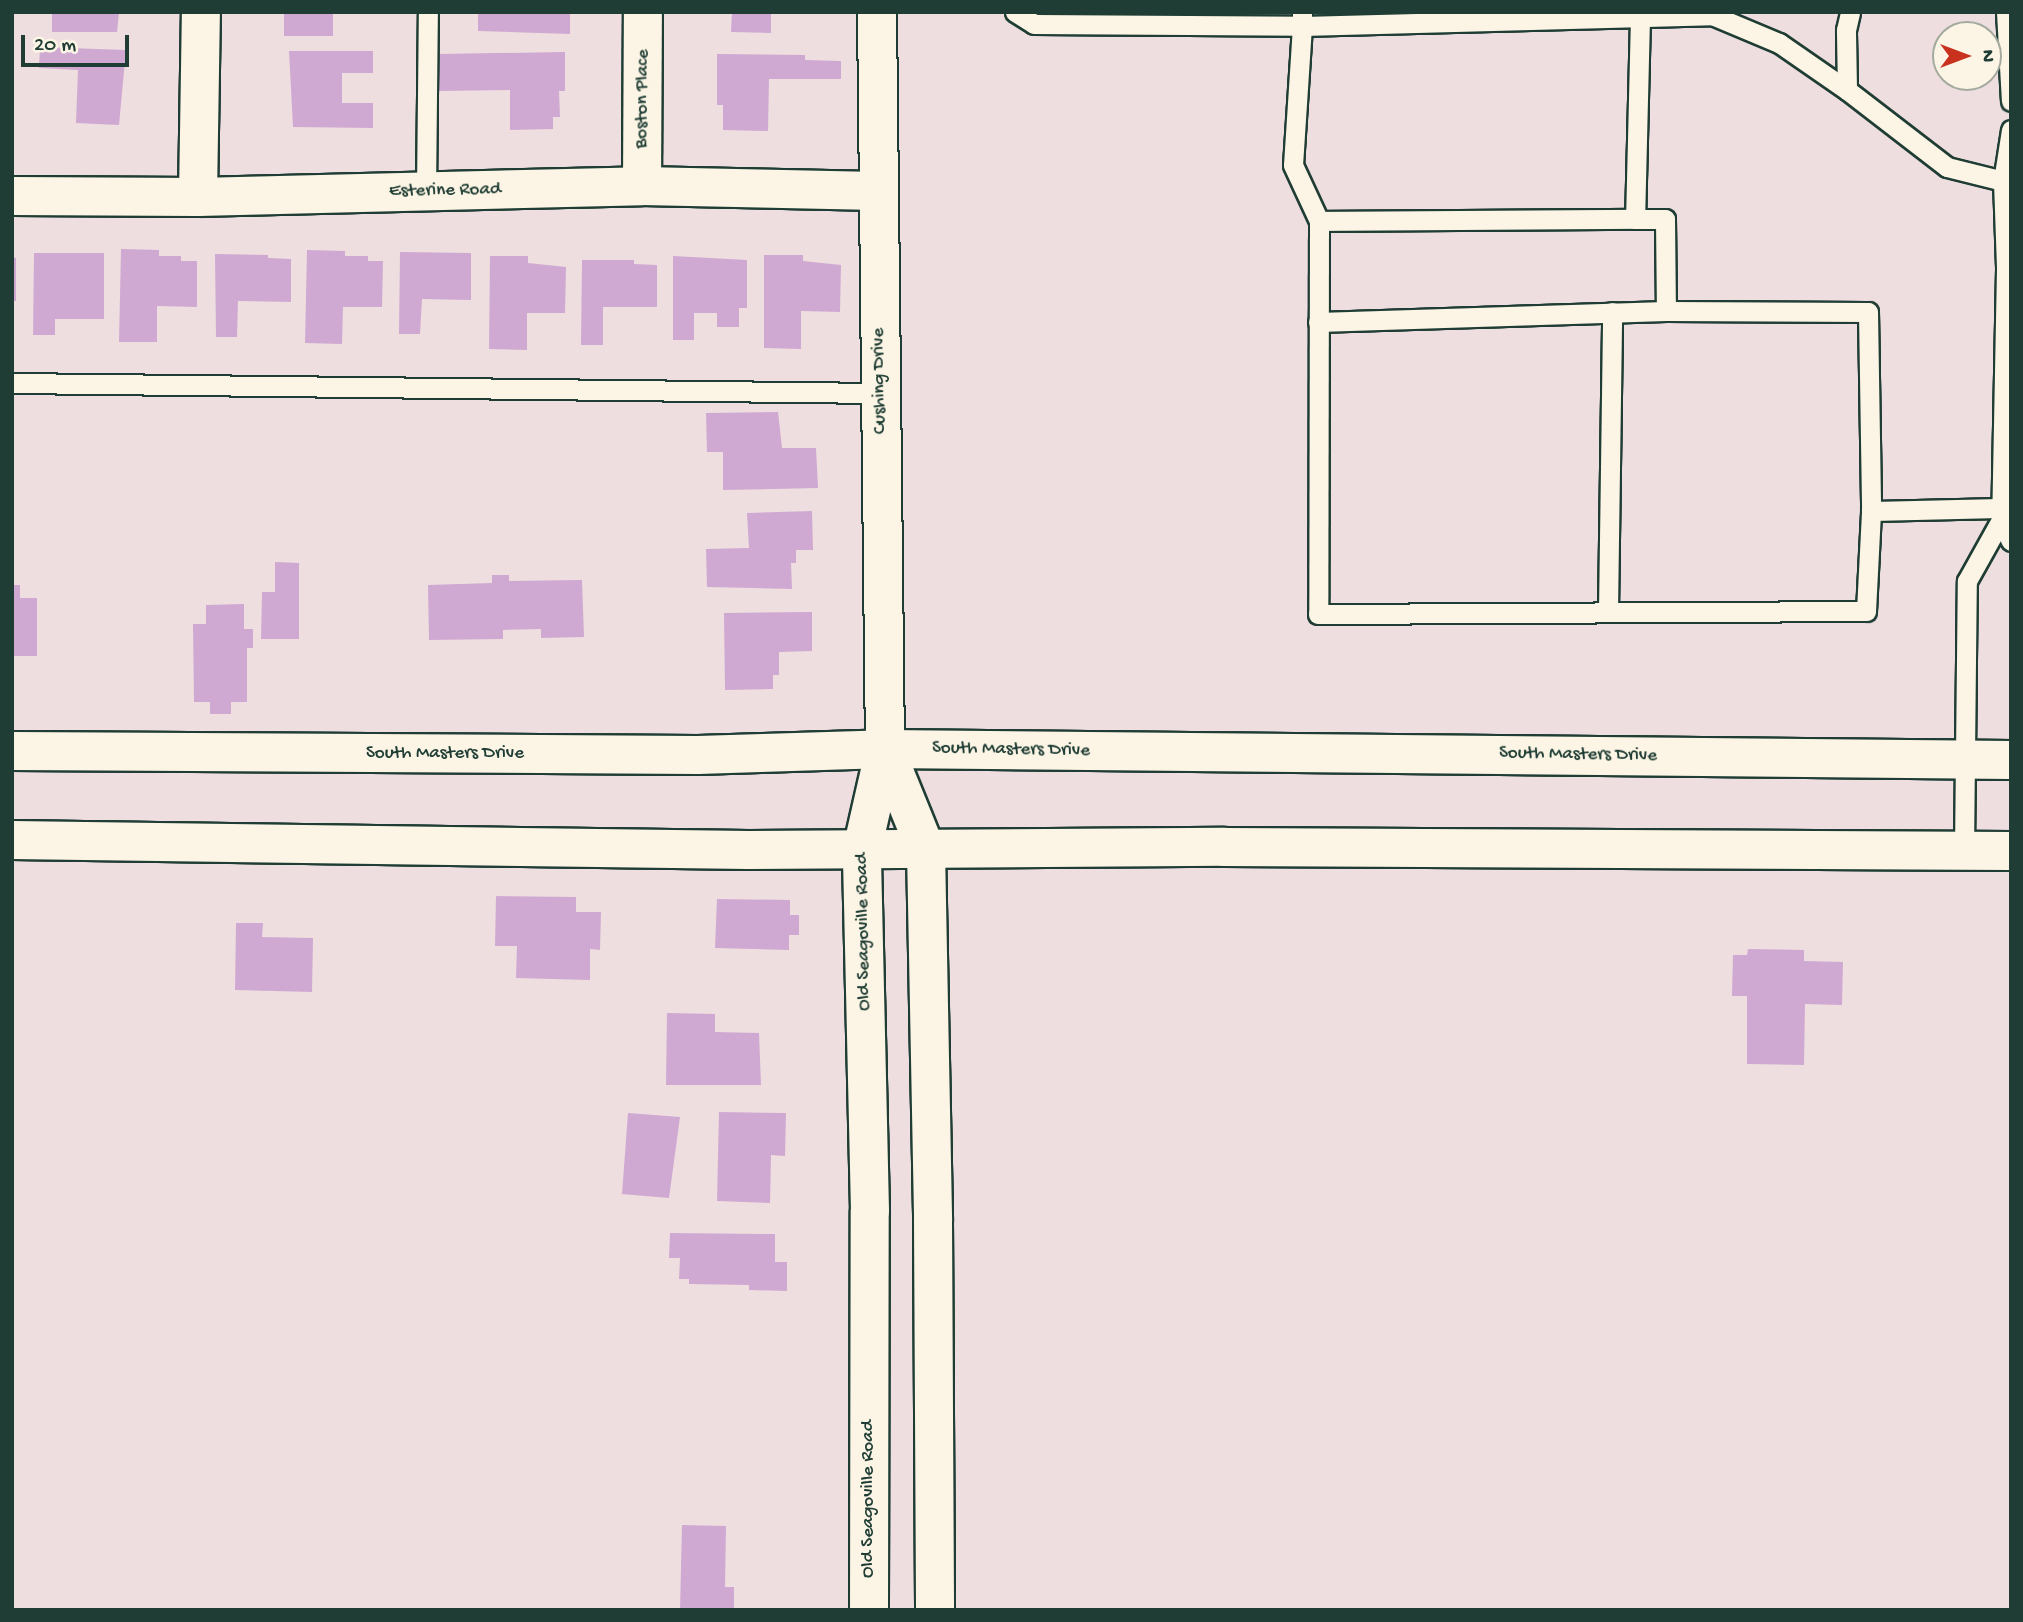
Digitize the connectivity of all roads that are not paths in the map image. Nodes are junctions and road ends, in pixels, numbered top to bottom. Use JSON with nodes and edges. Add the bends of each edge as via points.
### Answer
{"nodes":[{"id":1,"x":201,"y":12,"type":"edge"},
{"id":2,"x":428,"y":12,"type":"edge"},
{"id":3,"x":643,"y":12,"type":"edge"},
{"id":4,"x":877,"y":12,"type":"edge"},
{"id":5,"x":1015,"y":12,"type":"edge"},
{"id":6,"x":1850,"y":12,"type":"edge"},
{"id":7,"x":2006,"y":12,"type":"edge"},
{"id":8,"x":1640,"y":17,"type":"junction"},
{"id":9,"x":1302,"y":19,"type":"edge"},
{"id":10,"x":1847,"y":90,"type":"junction"},
{"id":11,"x":2011,"y":101,"type":"edge"},
{"id":12,"x":2011,"y":130,"type":"edge"},
{"id":13,"x":2007,"y":181,"type":"edge"},
{"id":14,"x":642,"y":186,"type":"junction"},
{"id":15,"x":426,"y":191,"type":"junction"},
{"id":16,"x":877,"y":191,"type":"junction"},
{"id":17,"x":12,"y":196,"type":"edge"},
{"id":18,"x":198,"y":197,"type":"junction"},
{"id":19,"x":1635,"y":219,"type":"junction"},
{"id":20,"x":1319,"y":221,"type":"junction"},
{"id":21,"x":1666,"y":311,"type":"junction"},
{"id":22,"x":1612,"y":312,"type":"junction"},
{"id":23,"x":1318,"y":321,"type":"junction"},
{"id":24,"x":12,"y":383,"type":"edge"},
{"id":25,"x":880,"y":393,"type":"junction"},
{"id":26,"x":1871,"y":511,"type":"junction"},
{"id":27,"x":2001,"y":514,"type":"junction"},
{"id":28,"x":2011,"y":541,"type":"edge"},
{"id":29,"x":1608,"y":611,"type":"junction"},
{"id":30,"x":885,"y":749,"type":"junction"},
{"id":31,"x":12,"y":751,"type":"edge"},
{"id":32,"x":1964,"y":759,"type":"junction"},
{"id":33,"x":2011,"y":760,"type":"edge"},
{"id":34,"x":12,"y":840,"type":"edge"},
{"id":35,"x":862,"y":850,"type":"junction"},
{"id":36,"x":926,"y":850,"type":"junction"},
{"id":37,"x":1964,"y":850,"type":"junction"},
{"id":38,"x":2011,"y":850,"type":"edge"},
{"id":39,"x":869,"y":1610,"type":"edge"},
{"id":40,"x":935,"y":1610,"type":"edge"}],
"edges":[{"from":1,"to":18,"type":"main road"},
{"from":2,"to":15,"type":"lane"},
{"from":3,"to":14,"type":"main road","name":"Boston Place"},
{"from":4,"to":16,"type":"main road","name":"Cushing Drive"},
{"from":5,"to":9,"type":"lane","via":[[1034,24]]},
{"from":6,"to":10,"type":"lane"},
{"from":7,"to":11,"type":"lane"},
{"from":8,"to":9,"type":"lane"},
{"from":8,"to":10,"type":"lane","via":[[1712,15],[1779,43]]},
{"from":8,"to":19,"type":"lane"},
{"from":9,"to":20,"type":"lane","via":[[1293,164]]},
{"from":10,"to":13,"type":"lane","via":[[1947,167]]},
{"from":12,"to":13,"type":"lane"},
{"from":13,"to":27,"type":"lane"},
{"from":14,"to":15,"type":"main road","name":"Esterine Road"},
{"from":14,"to":16,"type":"main road","name":"Esterine Road"},
{"from":15,"to":18,"type":"main road","name":"Esterine Road"},
{"from":16,"to":25,"type":"main road","name":"Cushing Drive"},
{"from":17,"to":18,"type":"main road","name":"Esterine Road"},
{"from":19,"to":20,"type":"lane"},
{"from":19,"to":21,"type":"lane","via":[[1665,219]]},
{"from":20,"to":23,"type":"lane"},
{"from":21,"to":22,"type":"lane"},
{"from":21,"to":26,"type":"lane","via":[[1868,312]]},
{"from":22,"to":23,"type":"lane"},
{"from":22,"to":29,"type":"lane"},
{"from":23,"to":29,"type":"lane","via":[[1318,614]]},
{"from":24,"to":25,"type":"lane"},
{"from":25,"to":30,"type":"main road","name":"Cushing Drive"},
{"from":26,"to":27,"type":"lane"},
{"from":26,"to":29,"type":"lane","via":[[1867,611]]},
{"from":27,"to":28,"type":"lane"},
{"from":27,"to":32,"type":"lane","via":[[1967,581]]},
{"from":30,"to":31,"type":"main road","name":"South Masters Drive","via":[[698,755]]},
{"from":30,"to":32,"type":"main road","name":"South Masters Drive"},
{"from":30,"to":35,"type":"main road","name":"Old Seagoville Road"},
{"from":30,"to":36,"type":"main road"},
{"from":32,"to":33,"type":"main road","name":"South Masters Drive"},
{"from":32,"to":37,"type":"lane"},
{"from":34,"to":35,"type":"main road"},
{"from":35,"to":36,"type":"main road"},
{"from":35,"to":39,"type":"main road","name":"Old Seagoville Road","via":[[870,1211]]},
{"from":36,"to":37,"type":"main road"},
{"from":36,"to":40,"type":"main road"},
{"from":37,"to":38,"type":"main road"}]}
